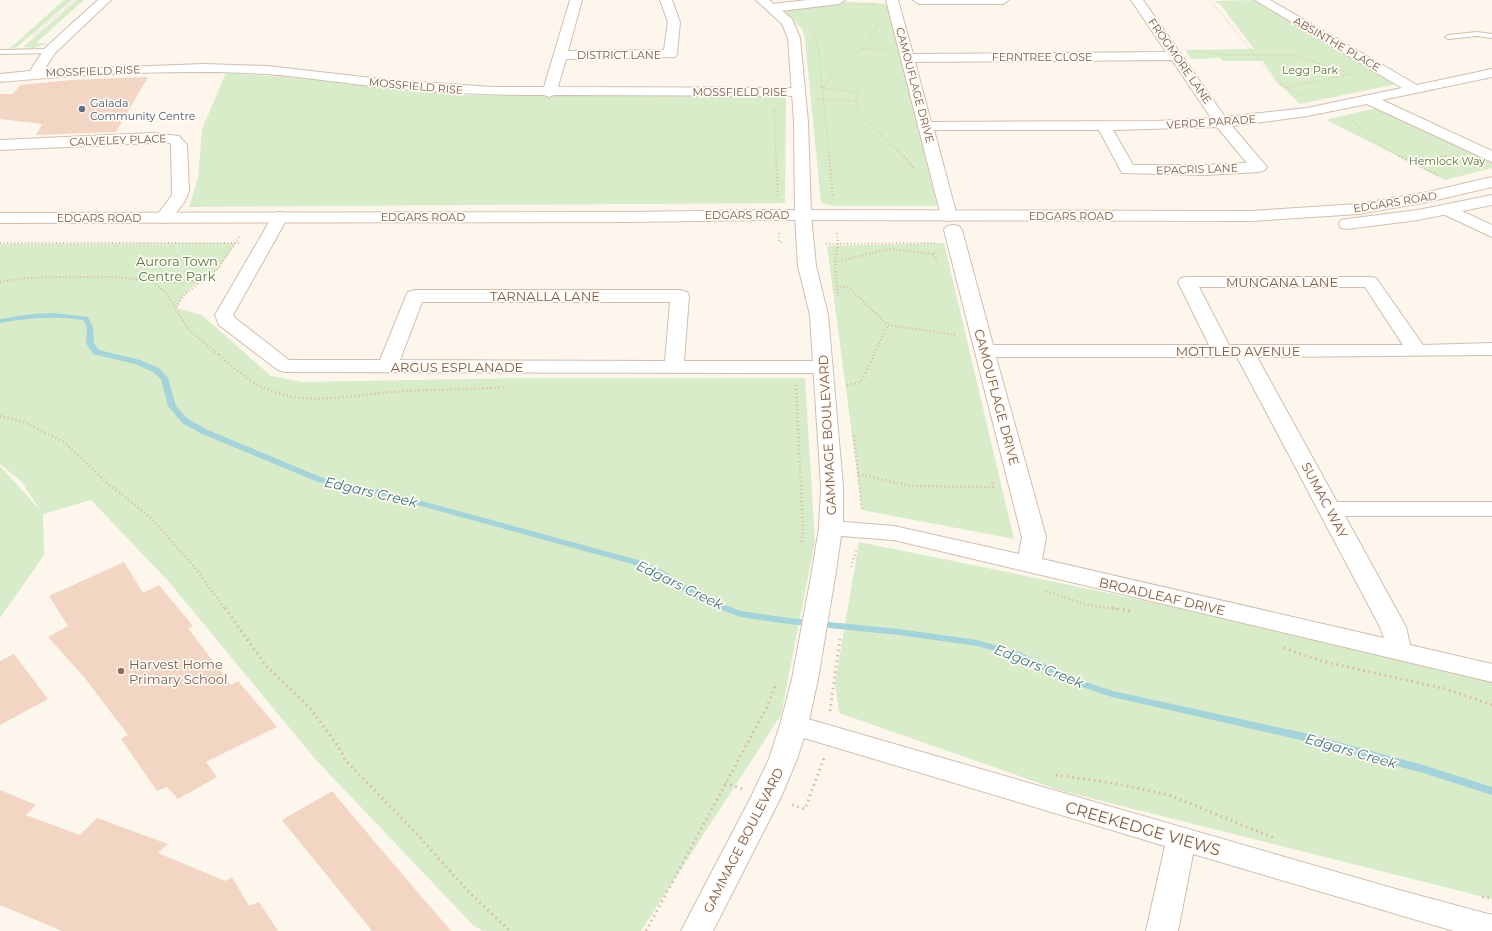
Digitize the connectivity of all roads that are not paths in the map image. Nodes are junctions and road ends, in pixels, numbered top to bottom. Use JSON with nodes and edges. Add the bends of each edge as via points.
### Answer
{"nodes":[{"id":1,"x":105,"y":0,"type":"edge"},
{"id":2,"x":576,"y":0,"type":"edge"},
{"id":3,"x":666,"y":0,"type":"edge"},
{"id":4,"x":839,"y":0,"type":"edge"},
{"id":5,"x":919,"y":0,"type":"edge"},
{"id":6,"x":1002,"y":0,"type":"edge"},
{"id":7,"x":1138,"y":0,"type":"edge"},
{"id":8,"x":1261,"y":0,"type":"edge"},
{"id":9,"x":886,"y":2,"type":"edge"},
{"id":10,"x":767,"y":4,"type":"edge"},
{"id":11,"x":1492,"y":36,"type":"edge"},
{"id":12,"x":1448,"y":37,"type":"dead end"},
{"id":13,"x":50,"y":51,"type":"junction"},
{"id":14,"x":0,"y":52,"type":"edge"},
{"id":15,"x":1175,"y":53,"type":"junction"},
{"id":16,"x":560,"y":55,"type":"junction"},
{"id":17,"x":907,"y":58,"type":"junction"},
{"id":18,"x":1492,"y":73,"type":"edge"},
{"id":19,"x":34,"y":74,"type":"junction"},
{"id":20,"x":0,"y":78,"type":"edge"},
{"id":21,"x":1414,"y":89,"type":"junction"},
{"id":22,"x":549,"y":93,"type":"junction"},
{"id":23,"x":798,"y":96,"type":"junction"},
{"id":24,"x":1368,"y":99,"type":"junction"},
{"id":25,"x":1222,"y":122,"type":"junction"},
{"id":26,"x":926,"y":126,"type":"junction"},
{"id":27,"x":1104,"y":126,"type":"junction"},
{"id":28,"x":0,"y":145,"type":"edge"},
{"id":29,"x":1492,"y":157,"type":"edge"},
{"id":30,"x":1492,"y":182,"type":"edge"},
{"id":31,"x":1492,"y":200,"type":"edge"},
{"id":32,"x":1449,"y":210,"type":"junction"},
{"id":33,"x":0,"y":218,"type":"edge"},
{"id":34,"x":163,"y":218,"type":"junction"},
{"id":35,"x":951,"y":223,"type":"junction"},
{"id":36,"x":804,"y":229,"type":"junction"},
{"id":37,"x":273,"y":230,"type":"junction"},
{"id":38,"x":0,"y":231,"type":"edge"},
{"id":39,"x":1492,"y":232,"type":"edge"},
{"id":40,"x":1492,"y":349,"type":"edge"},
{"id":41,"x":1222,"y":350,"type":"junction"},
{"id":42,"x":985,"y":351,"type":"junction"},
{"id":43,"x":1244,"y":351,"type":"junction"},
{"id":44,"x":1417,"y":351,"type":"junction"},
{"id":45,"x":387,"y":367,"type":"junction"},
{"id":46,"x":674,"y":367,"type":"junction"},
{"id":47,"x":824,"y":367,"type":"junction"},
{"id":48,"x":1492,"y":509,"type":"edge"},
{"id":49,"x":1330,"y":510,"type":"junction"},
{"id":50,"x":831,"y":528,"type":"junction"},
{"id":51,"x":1028,"y":564,"type":"junction"},
{"id":52,"x":1398,"y":651,"type":"junction"},
{"id":53,"x":1492,"y":673,"type":"edge"},
{"id":54,"x":794,"y":725,"type":"junction"},
{"id":55,"x":1181,"y":839,"type":"junction"},
{"id":56,"x":1492,"y":928,"type":"edge"},
{"id":57,"x":697,"y":931,"type":"edge"},
{"id":58,"x":1162,"y":931,"type":"edge"}],
"edges":[{"from":1,"to":13,"type":"street"},
{"from":2,"to":16,"type":"street"},
{"from":3,"to":16,"type":"street","name":"DISTRICT LANE","via":[[674,22],[670,54]]},
{"from":4,"to":10,"type":"street"},
{"from":5,"to":6,"type":"street"},
{"from":7,"to":15,"type":"street","name":"FROGMORE LANE"},
{"from":8,"to":21,"type":"street","name":"ABSINTHE PLACE"},
{"from":9,"to":17,"type":"street","name":"CAMOUFLAGE DRIVE"},
{"from":10,"to":23,"type":"street","name":"GAMMAGE BOULEVARD","via":[[788,22],[792,29]]},
{"from":11,"to":12,"type":"lane","via":[[1477,34]]},
{"from":13,"to":14,"type":"lane"},
{"from":13,"to":19,"type":"street"},
{"from":15,"to":17,"type":"street","name":"FERNTREE CLOSE"},
{"from":15,"to":25,"type":"street","name":"FROGMORE LANE"},
{"from":16,"to":22,"type":"street"},
{"from":17,"to":26,"type":"street","name":"CAMOUFLAGE DRIVE"},
{"from":18,"to":21,"type":"street","name":"VERDE PARADE"},
{"from":19,"to":20,"type":"street","name":"MOSSFIELD RISE"},
{"from":19,"to":22,"type":"street","name":"MOSSFIELD RISE","via":[[172,68],[236,69],[297,72],[436,88]]},
{"from":21,"to":24,"type":"street","name":"VERDE PARADE"},
{"from":22,"to":23,"type":"street","name":"MOSSFIELD RISE"},
{"from":23,"to":36,"type":"street","name":"GAMMAGE BOULEVARD"},
{"from":24,"to":25,"type":"street","name":"VERDE PARADE","via":[[1266,118]]},
{"from":24,"to":29,"type":"street"},
{"from":25,"to":27,"type":"street","name":"VERDE PARADE"},
{"from":25,"to":27,"type":"street","name":"EPACRIS LANE","via":[[1259,167],[1128,170]]},
{"from":26,"to":27,"type":"street","name":"VERDE PARADE"},
{"from":26,"to":35,"type":"street","name":"CAMOUFLAGE DRIVE"},
{"from":28,"to":34,"type":"street","name":"CALVELEY PLACE","via":[[174,139],[179,145],[181,189]]},
{"from":30,"to":35,"type":"street","name":"EDGARS ROAD","via":[[1385,205],[1304,213]]},
{"from":31,"to":32,"type":"street","name":"EDGARS ROAD"},
{"from":32,"to":35,"type":"street","name":"EDGARS ROAD","via":[[1382,221],[1295,228]]},
{"from":32,"to":39,"type":"street"},
{"from":33,"to":34,"type":"street","name":"EDGARS ROAD"},
{"from":34,"to":37,"type":"street","name":"EDGARS ROAD"},
{"from":35,"to":36,"type":"street","name":"EDGARS ROAD"},
{"from":35,"to":42,"type":"street","name":"CAMOUFLAGE DRIVE"},
{"from":36,"to":37,"type":"street","name":"EDGARS ROAD","via":[[778,222]]},
{"from":36,"to":47,"type":"street","name":"GAMMAGE BOULEVARD","via":[[808,266],[819,315]]},
{"from":37,"to":38,"type":"street","name":"EDGARS ROAD"},
{"from":37,"to":45,"type":"street","name":"ARGUS ESPLANADE","via":[[226,310],[226,321],[285,366]]},
{"from":40,"to":44,"type":"street","name":"MOTTLED AVENUE"},
{"from":41,"to":42,"type":"street","name":"MOTTLED AVENUE"},
{"from":41,"to":43,"type":"street","name":"MOTTLED AVENUE"},
{"from":41,"to":44,"type":"street","name":"MUNGANA LANE","via":[[1187,282],[1370,282]]},
{"from":42,"to":51,"type":"street","name":"CAMOUFLAGE DRIVE","via":[[1034,537]]},
{"from":43,"to":44,"type":"street","name":"MOTTLED AVENUE"},
{"from":43,"to":49,"type":"street","name":"SUMAC WAY"},
{"from":45,"to":46,"type":"street","name":"ARGUS ESPLANADE"},
{"from":45,"to":46,"type":"street","name":"TARNALLA LANE","via":[[415,296],[680,296]]},
{"from":46,"to":47,"type":"street","name":"ARGUS ESPLANADE"},
{"from":47,"to":50,"type":"street","name":"GAMMAGE BOULEVARD","via":[[832,487]]},
{"from":48,"to":49,"type":"street"},
{"from":49,"to":52,"type":"street","name":"SUMAC WAY","via":[[1393,627]]},
{"from":50,"to":51,"type":"street","name":"BROADLEAF DRIVE","via":[[894,533]]},
{"from":50,"to":54,"type":"street","name":"GAMMAGE BOULEVARD","via":[[805,679]]},
{"from":51,"to":52,"type":"street","name":"BROADLEAF DRIVE"},
{"from":52,"to":53,"type":"street","name":"BROADLEAF DRIVE"},
{"from":54,"to":55,"type":"street","name":"CREEKEDGE VIEWS"},
{"from":54,"to":57,"type":"street","name":"GAMMAGE BOULEVARD","via":[[783,759],[766,797]]},
{"from":55,"to":56,"type":"street","name":"CREEKEDGE VIEWS"},
{"from":55,"to":58,"type":"street"}]}
